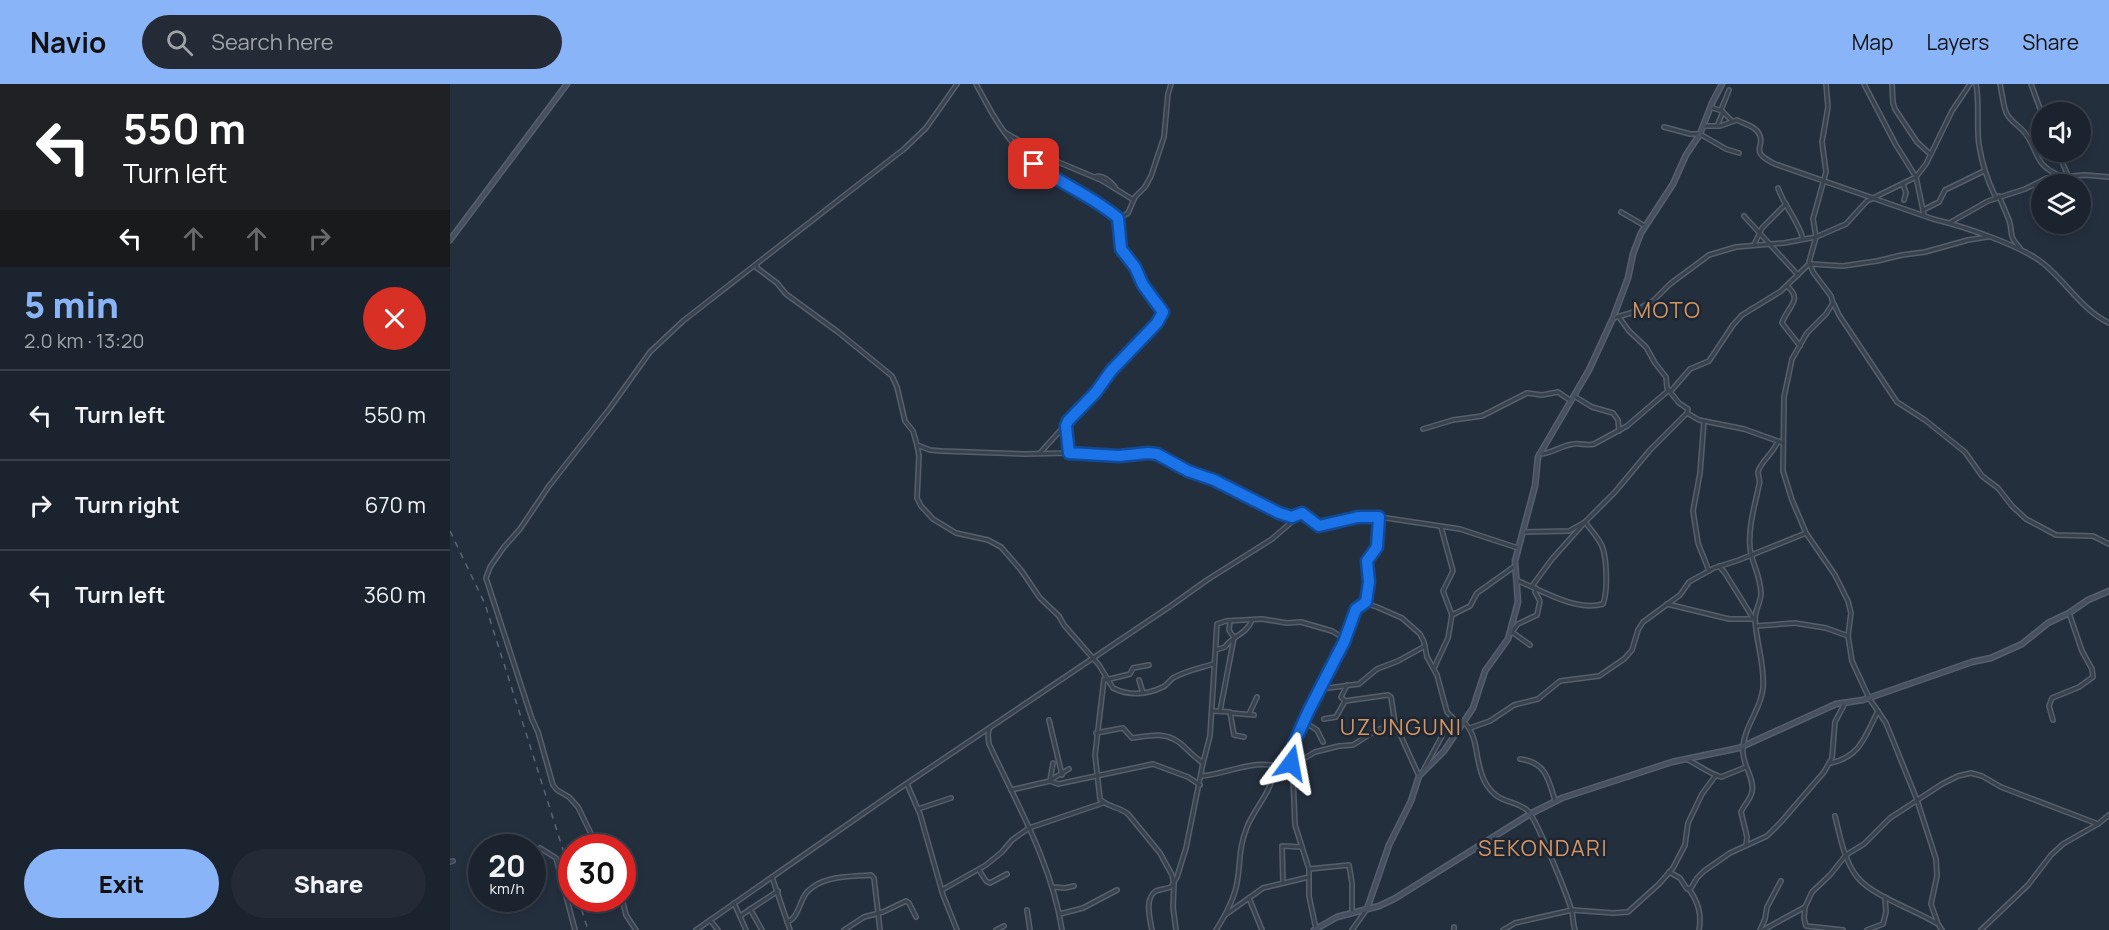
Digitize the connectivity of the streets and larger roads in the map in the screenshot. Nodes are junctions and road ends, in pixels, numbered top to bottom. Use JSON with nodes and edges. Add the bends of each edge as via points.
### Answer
{"nodes":[{"id":1,"x":567,"y":84,"type":"edge"},
{"id":2,"x":957,"y":84,"type":"edge"},
{"id":3,"x":976,"y":84,"type":"edge"},
{"id":4,"x":1171,"y":84,"type":"edge"},
{"id":5,"x":1722,"y":84,"type":"edge"},
{"id":6,"x":1826,"y":84,"type":"edge"},
{"id":7,"x":1864,"y":84,"type":"edge"},
{"id":8,"x":1892,"y":84,"type":"edge"},
{"id":9,"x":1970,"y":84,"type":"edge"},
{"id":10,"x":1976,"y":84,"type":"edge"},
{"id":11,"x":2000,"y":84,"type":"edge"},
{"id":12,"x":2031,"y":84,"type":"edge"},
{"id":13,"x":1729,"y":90,"type":"dead end"},
{"id":14,"x":2038,"y":102,"type":"edge"},
{"id":15,"x":1710,"y":107,"type":"junction"},
{"id":16,"x":1722,"y":111,"type":"junction"},
{"id":17,"x":1732,"y":121,"type":"junction"},
{"id":18,"x":1703,"y":126,"type":"junction"},
{"id":19,"x":1717,"y":126,"type":"junction"},
{"id":20,"x":1664,"y":127,"type":"dead end"},
{"id":21,"x":1004,"y":132,"type":"junction"},
{"id":22,"x":1700,"y":134,"type":"junction"},
{"id":23,"x":1739,"y":153,"type":"dead end"},
{"id":24,"x":1930,"y":154,"type":"junction"},
{"id":25,"x":1983,"y":171,"type":"junction"},
{"id":26,"x":2059,"y":174,"type":"edge"},
{"id":27,"x":1916,"y":177,"type":"junction"},
{"id":28,"x":2091,"y":177,"type":"edge"},
{"id":29,"x":2109,"y":177,"type":"edge"},
{"id":30,"x":1825,"y":180,"type":"junction"},
{"id":31,"x":1903,"y":184,"type":"junction"},
{"id":32,"x":2031,"y":185,"type":"edge"},
{"id":33,"x":1778,"y":188,"type":"dead end"},
{"id":34,"x":1874,"y":197,"type":"junction"},
{"id":35,"x":1997,"y":197,"type":"junction"},
{"id":36,"x":1133,"y":200,"type":"junction"},
{"id":37,"x":1904,"y":200,"type":"dead end"},
{"id":38,"x":1786,"y":204,"type":"junction"},
{"id":39,"x":1923,"y":210,"type":"junction"},
{"id":40,"x":1621,"y":212,"type":"dead end"},
{"id":41,"x":1924,"y":215,"type":"junction"},
{"id":42,"x":1743,"y":216,"type":"dead end"},
{"id":43,"x":1118,"y":218,"type":"junction"},
{"id":44,"x":1951,"y":222,"type":"junction"},
{"id":45,"x":1645,"y":226,"type":"junction"},
{"id":46,"x":1758,"y":233,"type":"junction"},
{"id":47,"x":1816,"y":237,"type":"junction"},
{"id":48,"x":1988,"y":237,"type":"junction"},
{"id":49,"x":1803,"y":239,"type":"junction"},
{"id":50,"x":450,"y":240,"type":"edge"},
{"id":51,"x":1771,"y":244,"type":"junction"},
{"id":52,"x":1754,"y":245,"type":"junction"},
{"id":53,"x":2022,"y":251,"type":"junction"},
{"id":54,"x":757,"y":263,"type":"junction"},
{"id":55,"x":1809,"y":263,"type":"junction"},
{"id":56,"x":1798,"y":275,"type":"junction"},
{"id":57,"x":1787,"y":286,"type":"junction"},
{"id":58,"x":1833,"y":303,"type":"junction"},
{"id":59,"x":1619,"y":317,"type":"junction"},
{"id":60,"x":1613,"y":318,"type":"junction"},
{"id":61,"x":2109,"y":323,"type":"edge"},
{"id":62,"x":1800,"y":346,"type":"junction"},
{"id":63,"x":1670,"y":391,"type":"junction"},
{"id":64,"x":1572,"y":399,"type":"junction"},
{"id":65,"x":1688,"y":413,"type":"junction"},
{"id":66,"x":1704,"y":422,"type":"junction"},
{"id":67,"x":1067,"y":423,"type":"junction"},
{"id":68,"x":1423,"y":429,"type":"dead end"},
{"id":69,"x":1619,"y":431,"type":"junction"},
{"id":70,"x":1778,"y":441,"type":"junction"},
{"id":71,"x":1783,"y":443,"type":"junction"},
{"id":72,"x":917,"y":445,"type":"junction"},
{"id":73,"x":1040,"y":453,"type":"junction"},
{"id":74,"x":1069,"y":453,"type":"junction"},
{"id":75,"x":1539,"y":454,"type":"junction"},
{"id":76,"x":1302,"y":513,"type":"junction"},
{"id":77,"x":1379,"y":517,"type":"junction"},
{"id":78,"x":1585,"y":522,"type":"junction"},
{"id":79,"x":1441,"y":527,"type":"junction"},
{"id":80,"x":1523,"y":532,"type":"junction"},
{"id":81,"x":1806,"y":533,"type":"junction"},
{"id":82,"x":2109,"y":544,"type":"edge"},
{"id":83,"x":1518,"y":548,"type":"junction"},
{"id":84,"x":1751,"y":555,"type":"junction"},
{"id":85,"x":1719,"y":566,"type":"junction"},
{"id":86,"x":1515,"y":567,"type":"junction"},
{"id":87,"x":1709,"y":571,"type":"junction"},
{"id":88,"x":1516,"y":580,"type":"junction"},
{"id":89,"x":1532,"y":586,"type":"junction"},
{"id":90,"x":1536,"y":588,"type":"junction"},
{"id":91,"x":2109,"y":591,"type":"edge"},
{"id":92,"x":1365,"y":603,"type":"junction"},
{"id":93,"x":1667,"y":604,"type":"junction"},
{"id":94,"x":2069,"y":613,"type":"junction"},
{"id":95,"x":1452,"y":615,"type":"junction"},
{"id":96,"x":1754,"y":618,"type":"junction"},
{"id":97,"x":1252,"y":620,"type":"junction"},
{"id":98,"x":1230,"y":621,"type":"junction"},
{"id":99,"x":1756,"y":627,"type":"junction"},
{"id":100,"x":1511,"y":633,"type":"junction"},
{"id":101,"x":1848,"y":636,"type":"junction"},
{"id":102,"x":1345,"y":639,"type":"junction"},
{"id":103,"x":1234,"y":640,"type":"junction"},
{"id":104,"x":1530,"y":645,"type":"dead end"},
{"id":105,"x":1425,"y":646,"type":"junction"},
{"id":106,"x":1214,"y":651,"type":"junction"},
{"id":107,"x":1093,"y":658,"type":"junction"},
{"id":108,"x":1213,"y":664,"type":"junction"},
{"id":109,"x":1149,"y":665,"type":"dead end"},
{"id":110,"x":1434,"y":668,"type":"junction"},
{"id":111,"x":1105,"y":678,"type":"junction"},
{"id":112,"x":1139,"y":680,"type":"dead end"},
{"id":113,"x":1347,"y":685,"type":"junction"},
{"id":114,"x":1320,"y":689,"type":"junction"},
{"id":115,"x":1143,"y":693,"type":"junction"},
{"id":116,"x":1257,"y":697,"type":"dead end"},
{"id":117,"x":1869,"y":698,"type":"junction"},
{"id":118,"x":1345,"y":701,"type":"junction"},
{"id":119,"x":1845,"y":703,"type":"junction"},
{"id":120,"x":1213,"y":711,"type":"junction"},
{"id":121,"x":1220,"y":711,"type":"junction"},
{"id":122,"x":1878,"y":711,"type":"junction"},
{"id":123,"x":1231,"y":713,"type":"junction"},
{"id":124,"x":1324,"y":719,"type":"dead end"},
{"id":125,"x":1048,"y":720,"type":"dead end"},
{"id":126,"x":2053,"y":720,"type":"dead end"},
{"id":127,"x":1303,"y":721,"type":"junction"},
{"id":128,"x":1395,"y":723,"type":"junction"},
{"id":129,"x":1461,"y":723,"type":"junction"},
{"id":130,"x":1470,"y":728,"type":"junction"},
{"id":131,"x":989,"y":729,"type":"junction"},
{"id":132,"x":1096,"y":733,"type":"junction"},
{"id":133,"x":1442,"y":736,"type":"dead end"},
{"id":134,"x":1244,"y":737,"type":"dead end"},
{"id":135,"x":1323,"y":742,"type":"dead end"},
{"id":136,"x":1743,"y":746,"type":"junction"},
{"id":137,"x":1520,"y":759,"type":"dead end"},
{"id":138,"x":1686,"y":759,"type":"junction"},
{"id":139,"x":1053,"y":763,"type":"dead end"},
{"id":140,"x":1203,"y":763,"type":"junction"},
{"id":141,"x":1291,"y":763,"type":"junction"},
{"id":142,"x":1831,"y":763,"type":"junction"},
{"id":143,"x":1746,"y":767,"type":"junction"},
{"id":144,"x":1069,"y":770,"type":"dead end"},
{"id":145,"x":1421,"y":774,"type":"junction"},
{"id":146,"x":1062,"y":775,"type":"junction"},
{"id":147,"x":1716,"y":775,"type":"junction"},
{"id":148,"x":1098,"y":776,"type":"junction"},
{"id":149,"x":1201,"y":776,"type":"junction"},
{"id":150,"x":1050,"y":781,"type":"junction"},
{"id":151,"x":907,"y":784,"type":"junction"},
{"id":152,"x":1200,"y":784,"type":"junction"},
{"id":153,"x":1011,"y":790,"type":"junction"},
{"id":154,"x":951,"y":798,"type":"dead end"},
{"id":155,"x":1917,"y":800,"type":"junction"},
{"id":156,"x":1555,"y":801,"type":"junction"},
{"id":157,"x":1103,"y":803,"type":"junction"},
{"id":158,"x":918,"y":809,"type":"junction"},
{"id":159,"x":1530,"y":814,"type":"junction"},
{"id":160,"x":2109,"y":815,"type":"edge"},
{"id":161,"x":1835,"y":816,"type":"dead end"},
{"id":162,"x":2098,"y":824,"type":"junction"},
{"id":163,"x":1029,"y":828,"type":"junction"},
{"id":164,"x":591,"y":834,"type":"edge"},
{"id":165,"x":1746,"y":846,"type":"junction"},
{"id":166,"x":1302,"y":847,"type":"junction"},
{"id":167,"x":546,"y":852,"type":"edge"},
{"id":168,"x":1846,"y":855,"type":"junction"},
{"id":169,"x":1309,"y":869,"type":"junction"},
{"id":170,"x":979,"y":870,"type":"junction"},
{"id":171,"x":1669,"y":872,"type":"junction"},
{"id":172,"x":1007,"y":874,"type":"dead end"},
{"id":173,"x":772,"y":877,"type":"junction"},
{"id":174,"x":1309,"y":877,"type":"junction"},
{"id":175,"x":1781,"y":881,"type":"dead end"},
{"id":176,"x":1174,"y":882,"type":"junction"},
{"id":177,"x":1283,"y":883,"type":"junction"},
{"id":178,"x":1074,"y":886,"type":"dead end"},
{"id":179,"x":1052,"y":887,"type":"junction"},
{"id":180,"x":1689,"y":889,"type":"junction"},
{"id":181,"x":942,"y":890,"type":"junction"},
{"id":182,"x":1117,"y":890,"type":"dead end"},
{"id":183,"x":778,"y":891,"type":"junction"},
{"id":184,"x":1885,"y":897,"type":"junction"},
{"id":185,"x":1249,"y":898,"type":"junction"},
{"id":186,"x":734,"y":903,"type":"junction"},
{"id":187,"x":1805,"y":907,"type":"junction"},
{"id":188,"x":750,"y":909,"type":"junction"},
{"id":189,"x":1367,"y":909,"type":"junction"},
{"id":190,"x":1027,"y":910,"type":"dead end"},
{"id":191,"x":1572,"y":910,"type":"junction"},
{"id":192,"x":625,"y":912,"type":"edge"},
{"id":193,"x":1352,"y":913,"type":"junction"},
{"id":194,"x":877,"y":914,"type":"junction"},
{"id":195,"x":1060,"y":914,"type":"junction"},
{"id":196,"x":740,"y":916,"type":"junction"},
{"id":197,"x":1224,"y":916,"type":"junction"},
{"id":198,"x":916,"y":917,"type":"dead end"},
{"id":199,"x":710,"y":920,"type":"junction"},
{"id":200,"x":787,"y":922,"type":"junction"},
{"id":201,"x":1938,"y":924,"type":"junction"},
{"id":202,"x":1004,"y":927,"type":"dead end"},
{"id":203,"x":575,"y":930,"type":"edge"},
{"id":204,"x":636,"y":930,"type":"edge"},
{"id":205,"x":696,"y":930,"type":"edge"},
{"id":206,"x":718,"y":930,"type":"edge"},
{"id":207,"x":746,"y":930,"type":"edge"},
{"id":208,"x":762,"y":930,"type":"edge"},
{"id":209,"x":790,"y":930,"type":"edge"},
{"id":210,"x":844,"y":930,"type":"edge"},
{"id":211,"x":880,"y":930,"type":"edge"},
{"id":212,"x":957,"y":930,"type":"edge"},
{"id":213,"x":996,"y":930,"type":"edge"},
{"id":214,"x":1030,"y":930,"type":"edge"},
{"id":215,"x":1062,"y":930,"type":"edge"},
{"id":216,"x":1152,"y":930,"type":"edge"},
{"id":217,"x":1176,"y":930,"type":"edge"},
{"id":218,"x":1216,"y":930,"type":"edge"},
{"id":219,"x":1262,"y":930,"type":"edge"},
{"id":220,"x":1316,"y":930,"type":"edge"},
{"id":221,"x":1352,"y":930,"type":"edge"},
{"id":222,"x":1503,"y":930,"type":"edge"},
{"id":223,"x":1575,"y":930,"type":"edge"},
{"id":224,"x":1699,"y":930,"type":"edge"},
{"id":225,"x":1762,"y":930,"type":"edge"},
{"id":226,"x":1843,"y":930,"type":"edge"},
{"id":227,"x":1867,"y":930,"type":"edge"},
{"id":228,"x":1942,"y":930,"type":"edge"},
{"id":229,"x":1981,"y":930,"type":"edge"}],
"edges":[{"from":1,"to":50,"type":"street"},
{"from":2,"to":54,"type":"street","via":[[908,146]]},
{"from":3,"to":21,"type":"street"},
{"from":4,"to":36,"type":"street","via":[[1156,162],[1145,187]]},
{"from":5,"to":15,"type":"street"},
{"from":6,"to":30,"type":"street","via":[[1828,112],[1822,139]]},
{"from":7,"to":27,"type":"street"},
{"from":8,"to":24,"type":"street","via":[[1895,109]]},
{"from":9,"to":24,"type":"street"},
{"from":10,"to":25,"type":"street"},
{"from":11,"to":26,"type":"street","via":[[2008,117],[2028,136],[2041,162]]},
{"from":12,"to":14,"type":"street"},
{"from":13,"to":16,"type":"street"},
{"from":15,"to":16,"type":"street"},
{"from":15,"to":18,"type":"street"},
{"from":16,"to":17,"type":"street"},
{"from":16,"to":19,"type":"street"},
{"from":17,"to":19,"type":"street"},
{"from":17,"to":30,"type":"street","via":[[1748,124],[1758,132],[1763,158]]},
{"from":18,"to":19,"type":"street"},
{"from":18,"to":22,"type":"street"},
{"from":20,"to":22,"type":"street"},
{"from":21,"to":36,"type":"street"},
{"from":21,"to":43,"type":"street","via":[[1034,164]]},
{"from":22,"to":23,"type":"street"},
{"from":22,"to":45,"type":"street"},
{"from":24,"to":27,"type":"street"},
{"from":25,"to":35,"type":"street"},
{"from":25,"to":39,"type":"street","via":[[1945,190],[1939,202]]},
{"from":27,"to":31,"type":"street"},
{"from":27,"to":39,"type":"street"},
{"from":28,"to":29,"type":"street"},
{"from":30,"to":34,"type":"street"},
{"from":30,"to":47,"type":"street","via":[[1814,219]]},
{"from":31,"to":34,"type":"street"},
{"from":31,"to":37,"type":"street"},
{"from":32,"to":35,"type":"street"},
{"from":33,"to":38,"type":"street"},
{"from":34,"to":41,"type":"street"},
{"from":34,"to":47,"type":"street","via":[[1846,224]]},
{"from":35,"to":44,"type":"street"},
{"from":35,"to":53,"type":"street","via":[[2011,227],[2011,237]]},
{"from":36,"to":43,"type":"street","via":[[1128,213]]},
{"from":38,"to":46,"type":"street"},
{"from":38,"to":49,"type":"street"},
{"from":39,"to":41,"type":"street"},
{"from":40,"to":45,"type":"street"},
{"from":41,"to":44,"type":"street"},
{"from":42,"to":46,"type":"street"},
{"from":43,"to":67,"type":"street","via":[[1121,249],[1162,314]]},
{"from":44,"to":48,"type":"street"},
{"from":45,"to":60,"type":"street"},
{"from":46,"to":51,"type":"street"},
{"from":46,"to":52,"type":"street"},
{"from":47,"to":49,"type":"street"},
{"from":47,"to":55,"type":"street"},
{"from":48,"to":53,"type":"street"},
{"from":48,"to":55,"type":"street","via":[[1843,266]]},
{"from":49,"to":51,"type":"street"},
{"from":51,"to":52,"type":"street"},
{"from":51,"to":56,"type":"street"},
{"from":52,"to":59,"type":"street","via":[[1704,257],[1653,301]]},
{"from":53,"to":61,"type":"street","via":[[2042,262],[2087,308]]},
{"from":54,"to":72,"type":"street","via":[[757,268],[782,291],[892,376],[905,421]]},
{"from":54,"to":164,"type":"street","via":[[682,321],[650,352],[486,575],[553,784],[578,807]]},
{"from":55,"to":56,"type":"street"},
{"from":55,"to":58,"type":"street"},
{"from":56,"to":57,"type":"street"},
{"from":57,"to":62,"type":"street","via":[[1795,301],[1782,323]]},
{"from":57,"to":63,"type":"street","via":[[1742,315],[1709,361],[1690,369]]},
{"from":58,"to":62,"type":"street"},
{"from":58,"to":82,"type":"street","via":[[1894,398],[1965,452],[1979,473],[2026,519],[2056,535],[2093,536]]},
{"from":59,"to":60,"type":"street"},
{"from":59,"to":63,"type":"street","via":[[1646,346],[1666,377]]},
{"from":60,"to":64,"type":"street"},
{"from":62,"to":71,"type":"street","via":[[1792,359],[1785,389]]},
{"from":63,"to":65,"type":"street"},
{"from":63,"to":69,"type":"street"},
{"from":64,"to":68,"type":"street","via":[[1558,392],[1527,393],[1482,416]]},
{"from":64,"to":69,"type":"street","via":[[1613,413]]},
{"from":64,"to":75,"type":"street"},
{"from":65,"to":66,"type":"street"},
{"from":65,"to":78,"type":"street"},
{"from":66,"to":70,"type":"street","via":[[1744,429]]},
{"from":66,"to":87,"type":"street","via":[[1694,511],[1697,541]]},
{"from":67,"to":73,"type":"street"},
{"from":67,"to":74,"type":"street"},
{"from":69,"to":75,"type":"street","via":[[1591,445],[1575,444]]},
{"from":70,"to":71,"type":"street"},
{"from":70,"to":84,"type":"street","via":[[1758,471],[1760,484],[1750,536]]},
{"from":71,"to":81,"type":"street","via":[[1786,482]]},
{"from":72,"to":73,"type":"street","via":[[942,452]]},
{"from":72,"to":107,"type":"street","via":[[917,498],[921,506],[952,531],[1001,547]]},
{"from":73,"to":74,"type":"street"},
{"from":74,"to":76,"type":"street","via":[[1157,454],[1279,513],[1292,517]]},
{"from":75,"to":80,"type":"street"},
{"from":76,"to":77,"type":"street","via":[[1319,526],[1358,517]]},
{"from":76,"to":107,"type":"street","via":[[1262,546]]},
{"from":77,"to":79,"type":"street"},
{"from":77,"to":92,"type":"street","via":[[1377,547],[1367,561]]},
{"from":78,"to":80,"type":"street","via":[[1569,531]]},
{"from":78,"to":89,"type":"street"},
{"from":78,"to":90,"type":"street","via":[[1603,551],[1603,604],[1563,601]]},
{"from":79,"to":83,"type":"street","via":[[1460,529]]},
{"from":79,"to":95,"type":"street","via":[[1453,571],[1443,591]]},
{"from":80,"to":83,"type":"street"},
{"from":81,"to":84,"type":"street"},
{"from":81,"to":101,"type":"street","via":[[1848,601]]},
{"from":83,"to":86,"type":"street"},
{"from":84,"to":85,"type":"street"},
{"from":84,"to":96,"type":"street","via":[[1761,596]]},
{"from":85,"to":87,"type":"street"},
{"from":85,"to":96,"type":"street"},
{"from":86,"to":88,"type":"street"},
{"from":86,"to":95,"type":"street","via":[[1477,593],[1470,606]]},
{"from":87,"to":93,"type":"street","via":[[1689,582]]},
{"from":88,"to":89,"type":"street"},
{"from":88,"to":100,"type":"street","via":[[1518,602]]},
{"from":89,"to":90,"type":"street"},
{"from":90,"to":100,"type":"street","via":[[1540,601],[1537,615],[1518,624]]},
{"from":91,"to":94,"type":"street"},
{"from":92,"to":102,"type":"street","via":[[1356,609]]},
{"from":92,"to":105,"type":"street","via":[[1402,618],[1420,634]]},
{"from":93,"to":96,"type":"street","via":[[1729,619]]},
{"from":93,"to":130,"type":"street","via":[[1640,626],[1629,654],[1599,676],[1560,681],[1538,699],[1514,705],[1490,721]]},
{"from":94,"to":117,"type":"street","via":[[2001,654]]},
{"from":94,"to":126,"type":"street","via":[[2093,677],[2052,698],[2049,706]]},
{"from":95,"to":110,"type":"street","via":[[1448,638]]},
{"from":96,"to":99,"type":"street"},
{"from":97,"to":98,"type":"street"},
{"from":97,"to":102,"type":"street","via":[[1304,622]]},
{"from":97,"to":103,"type":"street","via":[[1249,628]]},
{"from":98,"to":103,"type":"street"},
{"from":98,"to":106,"type":"street","via":[[1217,624]]},
{"from":99,"to":101,"type":"street","via":[[1795,623]]},
{"from":99,"to":136,"type":"street","via":[[1764,686]]},
{"from":100,"to":104,"type":"street"},
{"from":100,"to":129,"type":"street","via":[[1485,671],[1474,705]]},
{"from":101,"to":117,"type":"street","via":[[1852,661]]},
{"from":102,"to":114,"type":"street"},
{"from":103,"to":106,"type":"street"},
{"from":103,"to":121,"type":"street"},
{"from":105,"to":110,"type":"street"},
{"from":105,"to":113,"type":"street","via":[[1377,669],[1359,684]]},
{"from":106,"to":108,"type":"street"},
{"from":107,"to":111,"type":"street"},
{"from":107,"to":131,"type":"street"},
{"from":108,"to":115,"type":"street"},
{"from":108,"to":120,"type":"street"},
{"from":109,"to":111,"type":"street","via":[[1133,668],[1123,677]]},
{"from":110,"to":129,"type":"street","via":[[1447,712]]},
{"from":111,"to":115,"type":"street","via":[[1119,692]]},
{"from":111,"to":132,"type":"street"},
{"from":112,"to":115,"type":"street"},
{"from":113,"to":114,"type":"street"},
{"from":113,"to":118,"type":"street","via":[[1341,697]]},
{"from":114,"to":127,"type":"street"},
{"from":116,"to":123,"type":"street","via":[[1251,714]]},
{"from":117,"to":119,"type":"street"},
{"from":117,"to":122,"type":"street"},
{"from":118,"to":124,"type":"street","via":[[1336,717]]},
{"from":118,"to":128,"type":"street","via":[[1390,696]]},
{"from":119,"to":136,"type":"street"},
{"from":119,"to":142,"type":"street","via":[[1835,722]]},
{"from":120,"to":121,"type":"street"},
{"from":120,"to":140,"type":"street"},
{"from":121,"to":123,"type":"street"},
{"from":122,"to":142,"type":"street","via":[[1856,751]]},
{"from":122,"to":155,"type":"street"},
{"from":123,"to":134,"type":"street","via":[[1234,735]]},
{"from":125,"to":146,"type":"street"},
{"from":127,"to":135,"type":"street","via":[[1317,730]]},
{"from":127,"to":141,"type":"street"},
{"from":128,"to":141,"type":"street","via":[[1353,745],[1315,752]]},
{"from":128,"to":145,"type":"street"},
{"from":129,"to":130,"type":"street"},
{"from":129,"to":145,"type":"street","via":[[1444,751]]},
{"from":130,"to":159,"type":"street","via":[[1486,783],[1496,796]]},
{"from":131,"to":151,"type":"street"},
{"from":131,"to":153,"type":"street","via":[[989,744]]},
{"from":132,"to":140,"type":"street","via":[[1121,728],[1132,738],[1165,735]]},
{"from":132,"to":148,"type":"street"},
{"from":133,"to":145,"type":"street"},
{"from":136,"to":138,"type":"street"},
{"from":136,"to":143,"type":"street"},
{"from":137,"to":156,"type":"street","via":[[1535,763],[1545,772]]},
{"from":138,"to":147,"type":"street"},
{"from":138,"to":156,"type":"street"},
{"from":139,"to":150,"type":"street"},
{"from":140,"to":149,"type":"street"},
{"from":141,"to":166,"type":"street","via":[[1295,825]]},
{"from":142,"to":165,"type":"street","via":[[1773,830]]},
{"from":143,"to":147,"type":"street","via":[[1723,777]]},
{"from":143,"to":165,"type":"street","via":[[1753,789],[1741,812]]},
{"from":144,"to":146,"type":"street"},
{"from":145,"to":189,"type":"street","via":[[1389,845]]},
{"from":146,"to":150,"type":"street"},
{"from":147,"to":171,"type":"street","via":[[1694,809],[1686,827],[1683,850]]},
{"from":148,"to":150,"type":"street","via":[[1059,784]]},
{"from":148,"to":152,"type":"street","via":[[1153,764]]},
{"from":148,"to":157,"type":"street"},
{"from":149,"to":152,"type":"street"},
{"from":149,"to":197,"type":"street","via":[[1256,764],[1274,768],[1241,843],[1237,883]]},
{"from":150,"to":153,"type":"street"},
{"from":151,"to":158,"type":"street"},
{"from":151,"to":173,"type":"street"},
{"from":152,"to":176,"type":"street","via":[[1186,849]]},
{"from":153,"to":163,"type":"street"},
{"from":154,"to":158,"type":"street"},
{"from":155,"to":162,"type":"street","via":[[1942,784],[1971,773]]},
{"from":155,"to":168,"type":"street"},
{"from":155,"to":201,"type":"street","via":[[1937,863],[1930,902]]},
{"from":156,"to":159,"type":"street"},
{"from":157,"to":163,"type":"street"},
{"from":157,"to":176,"type":"street","via":[[1128,814],[1160,853]]},
{"from":158,"to":181,"type":"street"},
{"from":159,"to":189,"type":"street","via":[[1394,899]]},
{"from":159,"to":191,"type":"street"},
{"from":160,"to":162,"type":"street"},
{"from":161,"to":168,"type":"street"},
{"from":162,"to":229,"type":"street","via":[[2063,844]]},
{"from":163,"to":170,"type":"street"},
{"from":163,"to":179,"type":"street"},
{"from":165,"to":180,"type":"street","via":[[1704,871]]},
{"from":166,"to":169,"type":"street"},
{"from":166,"to":177,"type":"street","via":[[1282,846]]},
{"from":167,"to":203,"type":"street","via":[[556,858]]},
{"from":168,"to":184,"type":"street","via":[[1858,878]]},
{"from":168,"to":187,"type":"street","via":[[1812,892]]},
{"from":169,"to":174,"type":"street"},
{"from":169,"to":193,"type":"street","via":[[1349,865]]},
{"from":170,"to":172,"type":"street","via":[[990,883]]},
{"from":170,"to":181,"type":"street"},
{"from":171,"to":180,"type":"street"},
{"from":171,"to":191,"type":"street","via":[[1628,912]]},
{"from":173,"to":183,"type":"street"},
{"from":173,"to":186,"type":"street"},
{"from":174,"to":177,"type":"street"},
{"from":174,"to":220,"type":"street"},
{"from":175,"to":225,"type":"street","via":[[1767,907]]},
{"from":176,"to":216,"type":"street","via":[[1150,898]]},
{"from":176,"to":217,"type":"street"},
{"from":177,"to":185,"type":"street","via":[[1263,888]]},
{"from":178,"to":179,"type":"street"},
{"from":179,"to":195,"type":"street"},
{"from":180,"to":224,"type":"street","via":[[1700,914]]},
{"from":181,"to":212,"type":"street"},
{"from":182,"to":195,"type":"street","via":[[1083,908]]},
{"from":183,"to":188,"type":"street"},
{"from":183,"to":200,"type":"street"},
{"from":184,"to":201,"type":"street"},
{"from":184,"to":227,"type":"street","via":[[1883,924]]},
{"from":185,"to":197,"type":"street"},
{"from":185,"to":219,"type":"street"},
{"from":186,"to":196,"type":"street"},
{"from":186,"to":199,"type":"street"},
{"from":187,"to":225,"type":"street"},
{"from":187,"to":226,"type":"street","via":[[1806,926]]},
{"from":188,"to":196,"type":"street"},
{"from":188,"to":208,"type":"street"},
{"from":189,"to":193,"type":"street"},
{"from":189,"to":221,"type":"street"},
{"from":190,"to":214,"type":"street"},
{"from":191,"to":222,"type":"street","via":[[1515,923]]},
{"from":191,"to":223,"type":"street"},
{"from":192,"to":204,"type":"street"},
{"from":193,"to":220,"type":"street","via":[[1336,917]]},
{"from":194,"to":198,"type":"street","via":[[907,901]]},
{"from":194,"to":200,"type":"street","via":[[873,876],[840,876],[808,891],[793,919]]},
{"from":194,"to":210,"type":"street"},
{"from":194,"to":211,"type":"street"},
{"from":195,"to":215,"type":"street"},
{"from":196,"to":207,"type":"street"},
{"from":197,"to":218,"type":"street"},
{"from":199,"to":205,"type":"street"},
{"from":199,"to":206,"type":"street"},
{"from":200,"to":209,"type":"street"},
{"from":201,"to":228,"type":"street"},
{"from":202,"to":213,"type":"street"}]}
